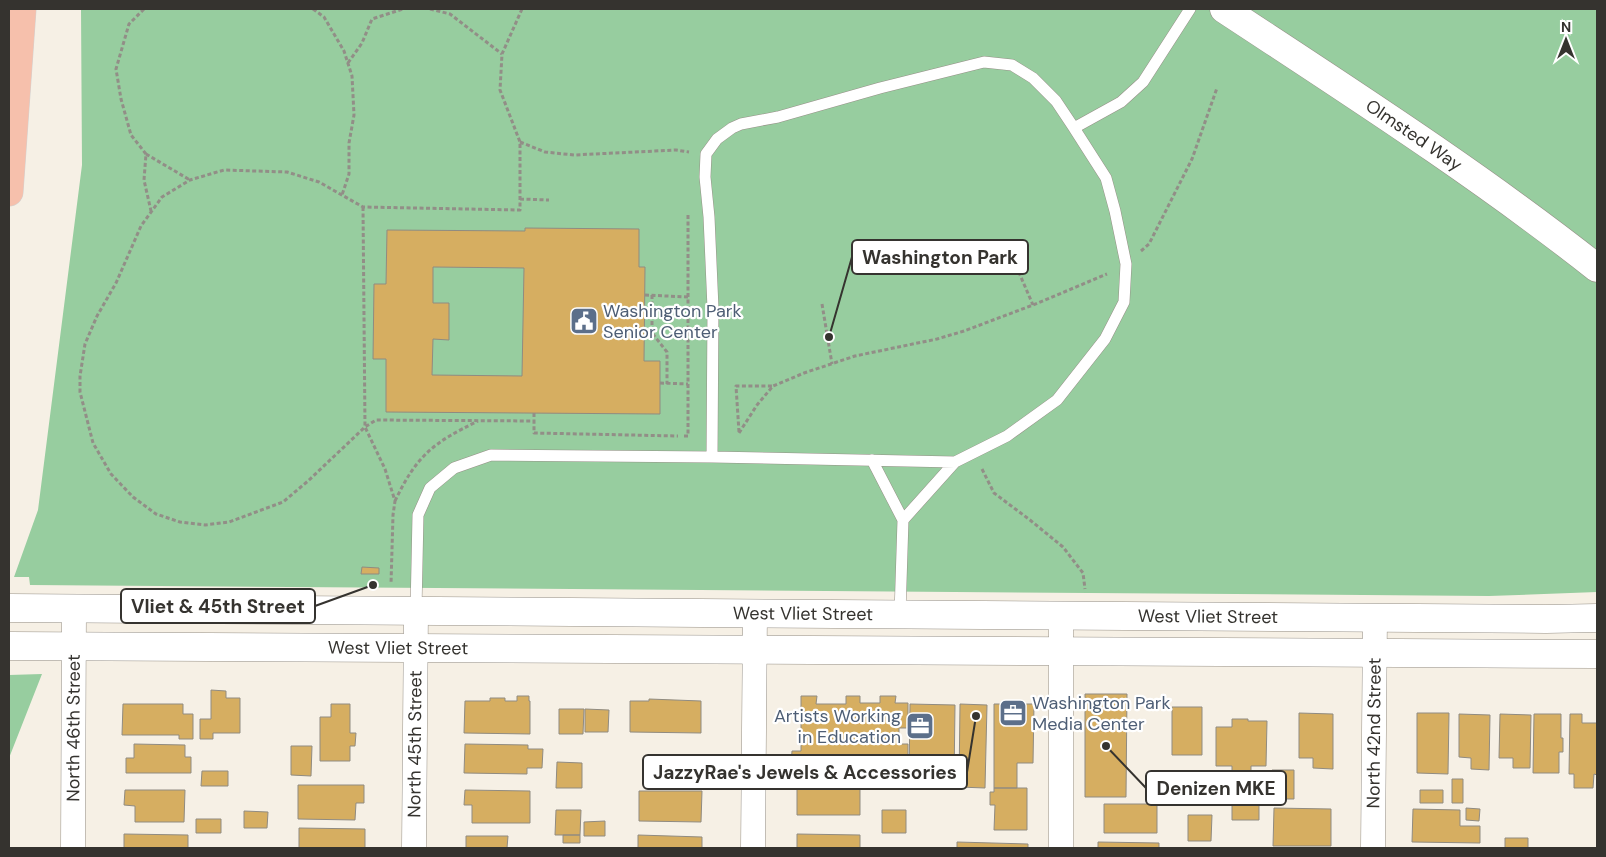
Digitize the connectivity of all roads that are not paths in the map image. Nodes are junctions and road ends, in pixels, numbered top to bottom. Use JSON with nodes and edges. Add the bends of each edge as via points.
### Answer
{"nodes":[{"id":1,"x":22,"y":9,"type":"edge"},
{"id":2,"x":1190,"y":9,"type":"edge"},
{"id":3,"x":1224,"y":9,"type":"edge"},
{"id":4,"x":1074,"y":128,"type":"junction"},
{"id":5,"x":9,"y":192,"type":"edge"},
{"id":6,"x":1597,"y":268,"type":"edge"},
{"id":7,"x":712,"y":457,"type":"junction"},
{"id":8,"x":872,"y":460,"type":"junction"},
{"id":9,"x":955,"y":462,"type":"junction"},
{"id":10,"x":903,"y":520,"type":"junction"},
{"id":11,"x":9,"y":608,"type":"edge"},
{"id":12,"x":74,"y":609,"type":"junction"},
{"id":13,"x":416,"y":611,"type":"junction"},
{"id":14,"x":755,"y":613,"type":"junction"},
{"id":15,"x":900,"y":614,"type":"junction"},
{"id":16,"x":1062,"y":615,"type":"junction"},
{"id":17,"x":1375,"y":617,"type":"junction"},
{"id":18,"x":1597,"y":618,"type":"edge"},
{"id":19,"x":9,"y":646,"type":"edge"},
{"id":20,"x":74,"y":646,"type":"junction"},
{"id":21,"x":415,"y":648,"type":"junction"},
{"id":22,"x":754,"y":650,"type":"junction"},
{"id":23,"x":1062,"y":651,"type":"junction"},
{"id":24,"x":1375,"y":653,"type":"junction"},
{"id":25,"x":1597,"y":654,"type":"edge"},
{"id":26,"x":73,"y":848,"type":"edge"},
{"id":27,"x":414,"y":848,"type":"edge"},
{"id":28,"x":752,"y":848,"type":"edge"},
{"id":29,"x":1060,"y":848,"type":"edge"},
{"id":30,"x":1374,"y":848,"type":"edge"}],
"edges":[{"from":1,"to":5,"type":"highway"},
{"from":2,"to":4,"type":"lane","via":[[1143,82],[1121,102]]},
{"from":3,"to":6,"type":"street","name":"Olmsted Way","via":[[1413,133],[1550,230]]},
{"from":4,"to":7,"type":"lane","via":[[1056,101],[1033,78],[1012,65],[984,62],[741,124],[717,139],[706,154],[705,178],[713,308]]},
{"from":4,"to":9,"type":"lane","via":[[1106,178],[1126,264],[1124,302],[1106,339],[1057,400],[1008,436]]},
{"from":7,"to":8,"type":"lane"},
{"from":7,"to":13,"type":"lane","via":[[491,456],[454,468],[430,488],[418,515]]},
{"from":8,"to":9,"type":"lane"},
{"from":8,"to":10,"type":"lane"},
{"from":9,"to":10,"type":"lane"},
{"from":10,"to":15,"type":"lane"},
{"from":11,"to":12,"type":"street","name":"West Vliet Street"},
{"from":12,"to":13,"type":"street","name":"West Vliet Street"},
{"from":12,"to":20,"type":"street","name":"North 46th Street"},
{"from":13,"to":14,"type":"street","name":"West Vliet Street"},
{"from":13,"to":21,"type":"street","name":"North 45th Street"},
{"from":14,"to":15,"type":"street","name":"West Vliet Street"},
{"from":14,"to":22,"type":"street"},
{"from":15,"to":16,"type":"street","name":"West Vliet Street"},
{"from":16,"to":17,"type":"street","name":"West Vliet Street"},
{"from":16,"to":23,"type":"street"},
{"from":17,"to":18,"type":"street","name":"West Vliet Street"},
{"from":17,"to":24,"type":"street","name":"North 42nd Street"},
{"from":19,"to":20,"type":"street","name":"West Vliet Street"},
{"from":20,"to":21,"type":"street","name":"West Vliet Street"},
{"from":20,"to":26,"type":"street","name":"North 46th Street"},
{"from":21,"to":22,"type":"street","name":"West Vliet Street"},
{"from":21,"to":27,"type":"street","name":"North 45th Street"},
{"from":22,"to":23,"type":"street","name":"West Vliet Street"},
{"from":22,"to":28,"type":"street"},
{"from":23,"to":24,"type":"street","name":"West Vliet Street"},
{"from":23,"to":29,"type":"street"},
{"from":24,"to":25,"type":"street","name":"West Vliet Street"},
{"from":24,"to":30,"type":"street","name":"North 42nd Street"}]}
